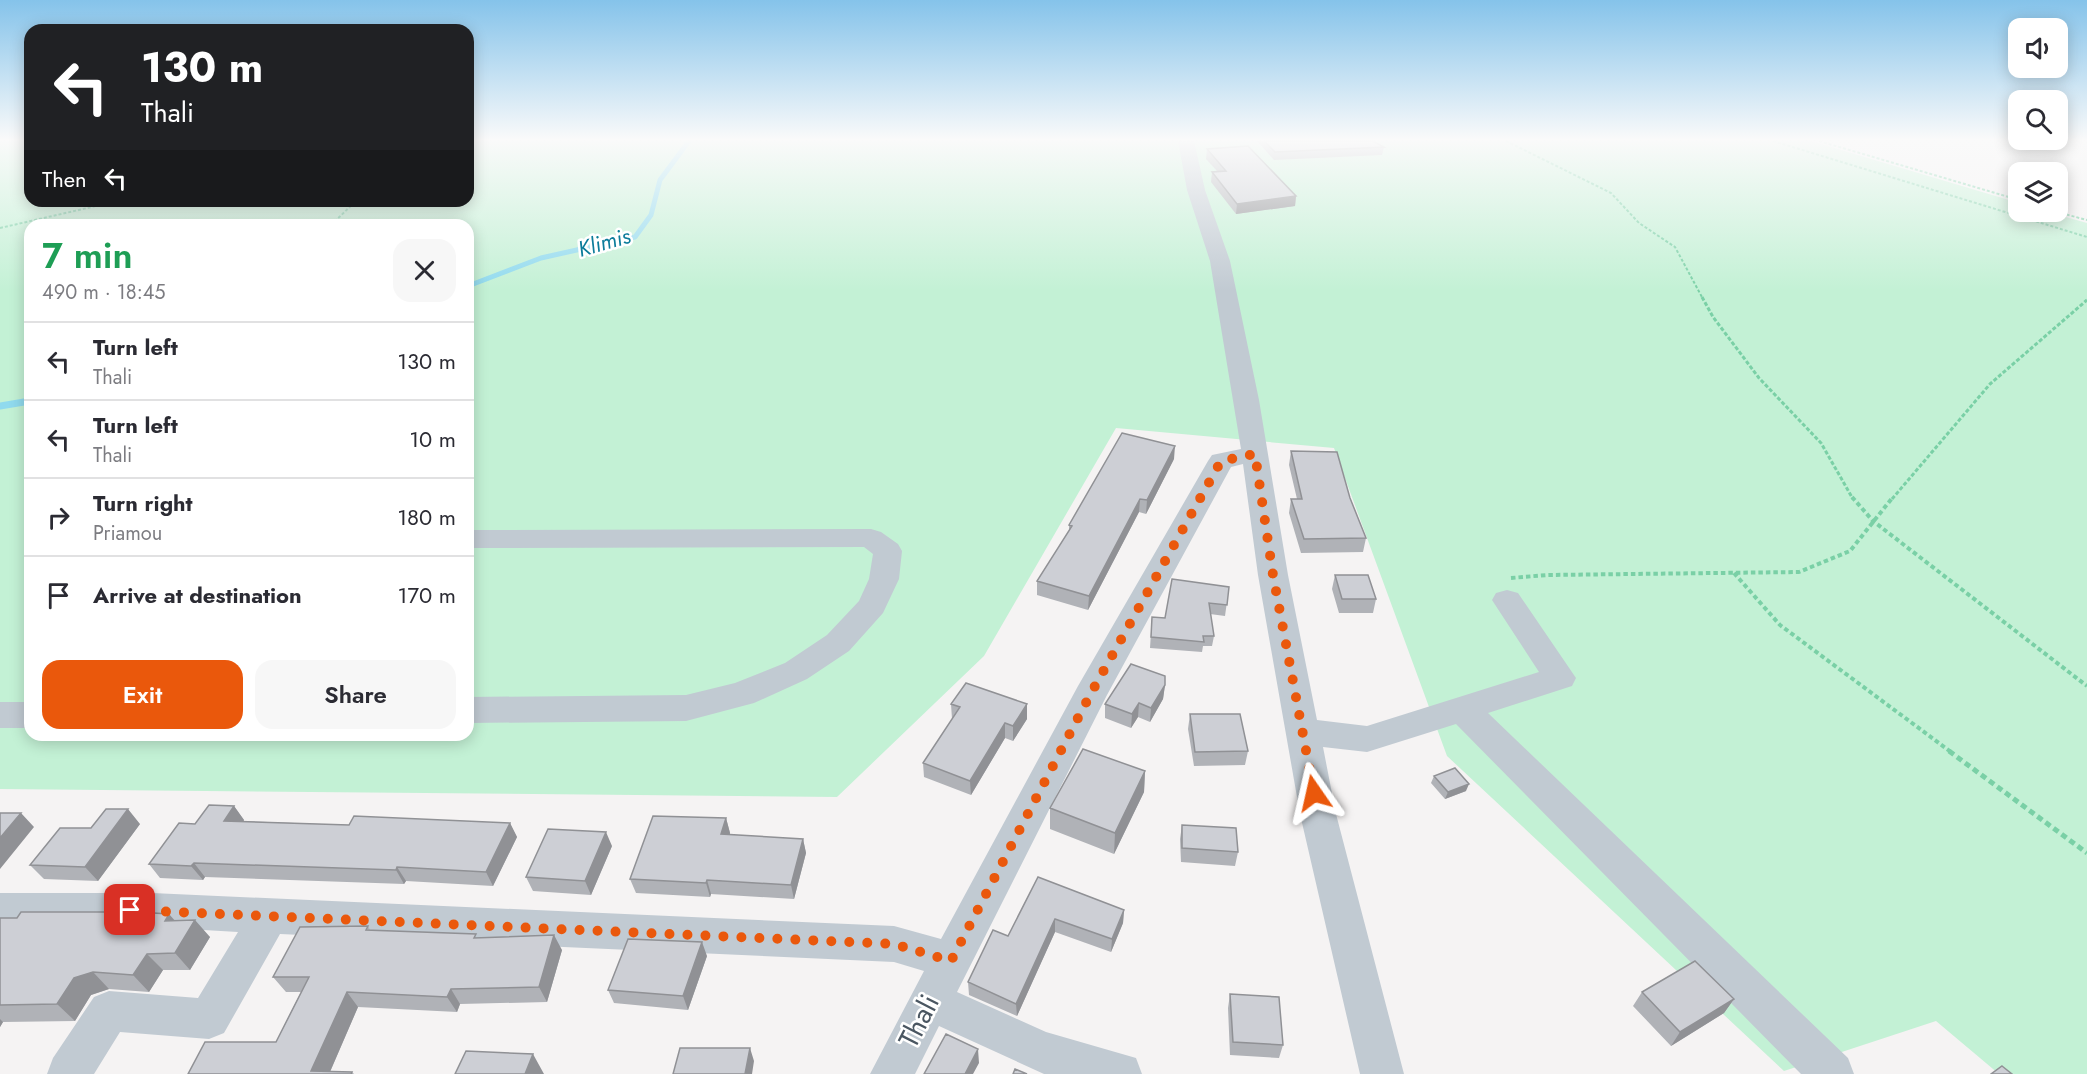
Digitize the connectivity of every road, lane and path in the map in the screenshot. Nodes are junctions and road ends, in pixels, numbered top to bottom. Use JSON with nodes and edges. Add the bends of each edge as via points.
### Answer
{"nodes":[{"id":1,"x":1196,"y":191,"type":"edge"},
{"id":2,"x":1607,"y":191,"type":"edge"},
{"id":3,"x":1937,"y":191,"type":"edge"},
{"id":4,"x":1989,"y":191,"type":"edge"},
{"id":5,"x":2008,"y":197,"type":"edge"},
{"id":6,"x":92,"y":207,"type":"edge"},
{"id":7,"x":350,"y":207,"type":"edge"},
{"id":8,"x":2068,"y":215,"type":"edge"},
{"id":9,"x":39,"y":219,"type":"edge"},
{"id":10,"x":337,"y":219,"type":"edge"},
{"id":11,"x":2087,"y":220,"type":"edge"},
{"id":12,"x":24,"y":223,"type":"edge"},
{"id":13,"x":0,"y":228,"type":"edge"},
{"id":14,"x":2087,"y":237,"type":"edge"},
{"id":15,"x":2087,"y":300,"type":"edge"},
{"id":16,"x":1255,"y":454,"type":"junction"},
{"id":17,"x":1873,"y":521,"type":"junction"},
{"id":18,"x":474,"y":539,"type":"edge"},
{"id":19,"x":1733,"y":573,"type":"junction"},
{"id":20,"x":1507,"y":589,"type":"joint"},
{"id":21,"x":2087,"y":686,"type":"edge"},
{"id":22,"x":1462,"y":709,"type":"junction"},
{"id":23,"x":474,"y":710,"type":"edge"},
{"id":24,"x":0,"y":715,"type":"edge"},
{"id":25,"x":24,"y":715,"type":"edge"},
{"id":26,"x":1301,"y":731,"type":"junction"},
{"id":27,"x":2087,"y":853,"type":"edge"},
{"id":28,"x":0,"y":910,"type":"edge"},
{"id":29,"x":269,"y":916,"type":"junction"},
{"id":30,"x":951,"y":961,"type":"junction"},
{"id":31,"x":929,"y":1000,"type":"junction"},
{"id":32,"x":69,"y":1074,"type":"edge"},
{"id":33,"x":892,"y":1074,"type":"edge"},
{"id":34,"x":1120,"y":1074,"type":"edge"},
{"id":35,"x":1382,"y":1074,"type":"edge"},
{"id":36,"x":1832,"y":1074,"type":"edge"}],
"edges":[{"from":1,"to":16,"type":"street","via":[[1220,261]]},
{"from":2,"to":17,"type":"path","via":[[1639,223],[1675,247],[1713,317],[1759,378],[1821,443],[1854,501]]},
{"from":3,"to":14,"type":"path"},
{"from":4,"to":5,"type":"path"},
{"from":6,"to":9,"type":"path"},
{"from":7,"to":10,"type":"path"},
{"from":8,"to":11,"type":"path"},
{"from":12,"to":13,"type":"path"},
{"from":15,"to":17,"type":"path","via":[[1990,384]]},
{"from":16,"to":26,"type":"street"},
{"from":16,"to":30,"type":"street","name":"Thali","via":[[1221,461],[1090,695]]},
{"from":17,"to":19,"type":"path","via":[[1850,552],[1798,572]]},
{"from":17,"to":21,"type":"path"},
{"from":18,"to":23,"type":"street","via":[[871,538],[888,551],[884,579],[872,606],[838,643],[796,671],[742,694],[686,708]]},
{"from":19,"to":20,"type":"path","via":[[1547,575]]},
{"from":19,"to":27,"type":"path","via":[[1779,625]]},
{"from":20,"to":22,"type":"street","via":[[1560,678]]},
{"from":22,"to":26,"type":"street","via":[[1367,739]]},
{"from":22,"to":36,"type":"street"},
{"from":24,"to":25,"type":"street"},
{"from":26,"to":35,"type":"street"},
{"from":28,"to":29,"type":"street","via":[[152,910]]},
{"from":29,"to":30,"type":"street","via":[[894,944]]},
{"from":29,"to":32,"type":"street","via":[[209,1020],[109,1011]]},
{"from":30,"to":31,"type":"street","name":"Thali"},
{"from":31,"to":33,"type":"street","name":"Thali"},
{"from":31,"to":34,"type":"street","via":[[1047,1055],[1092,1070]]}]}
